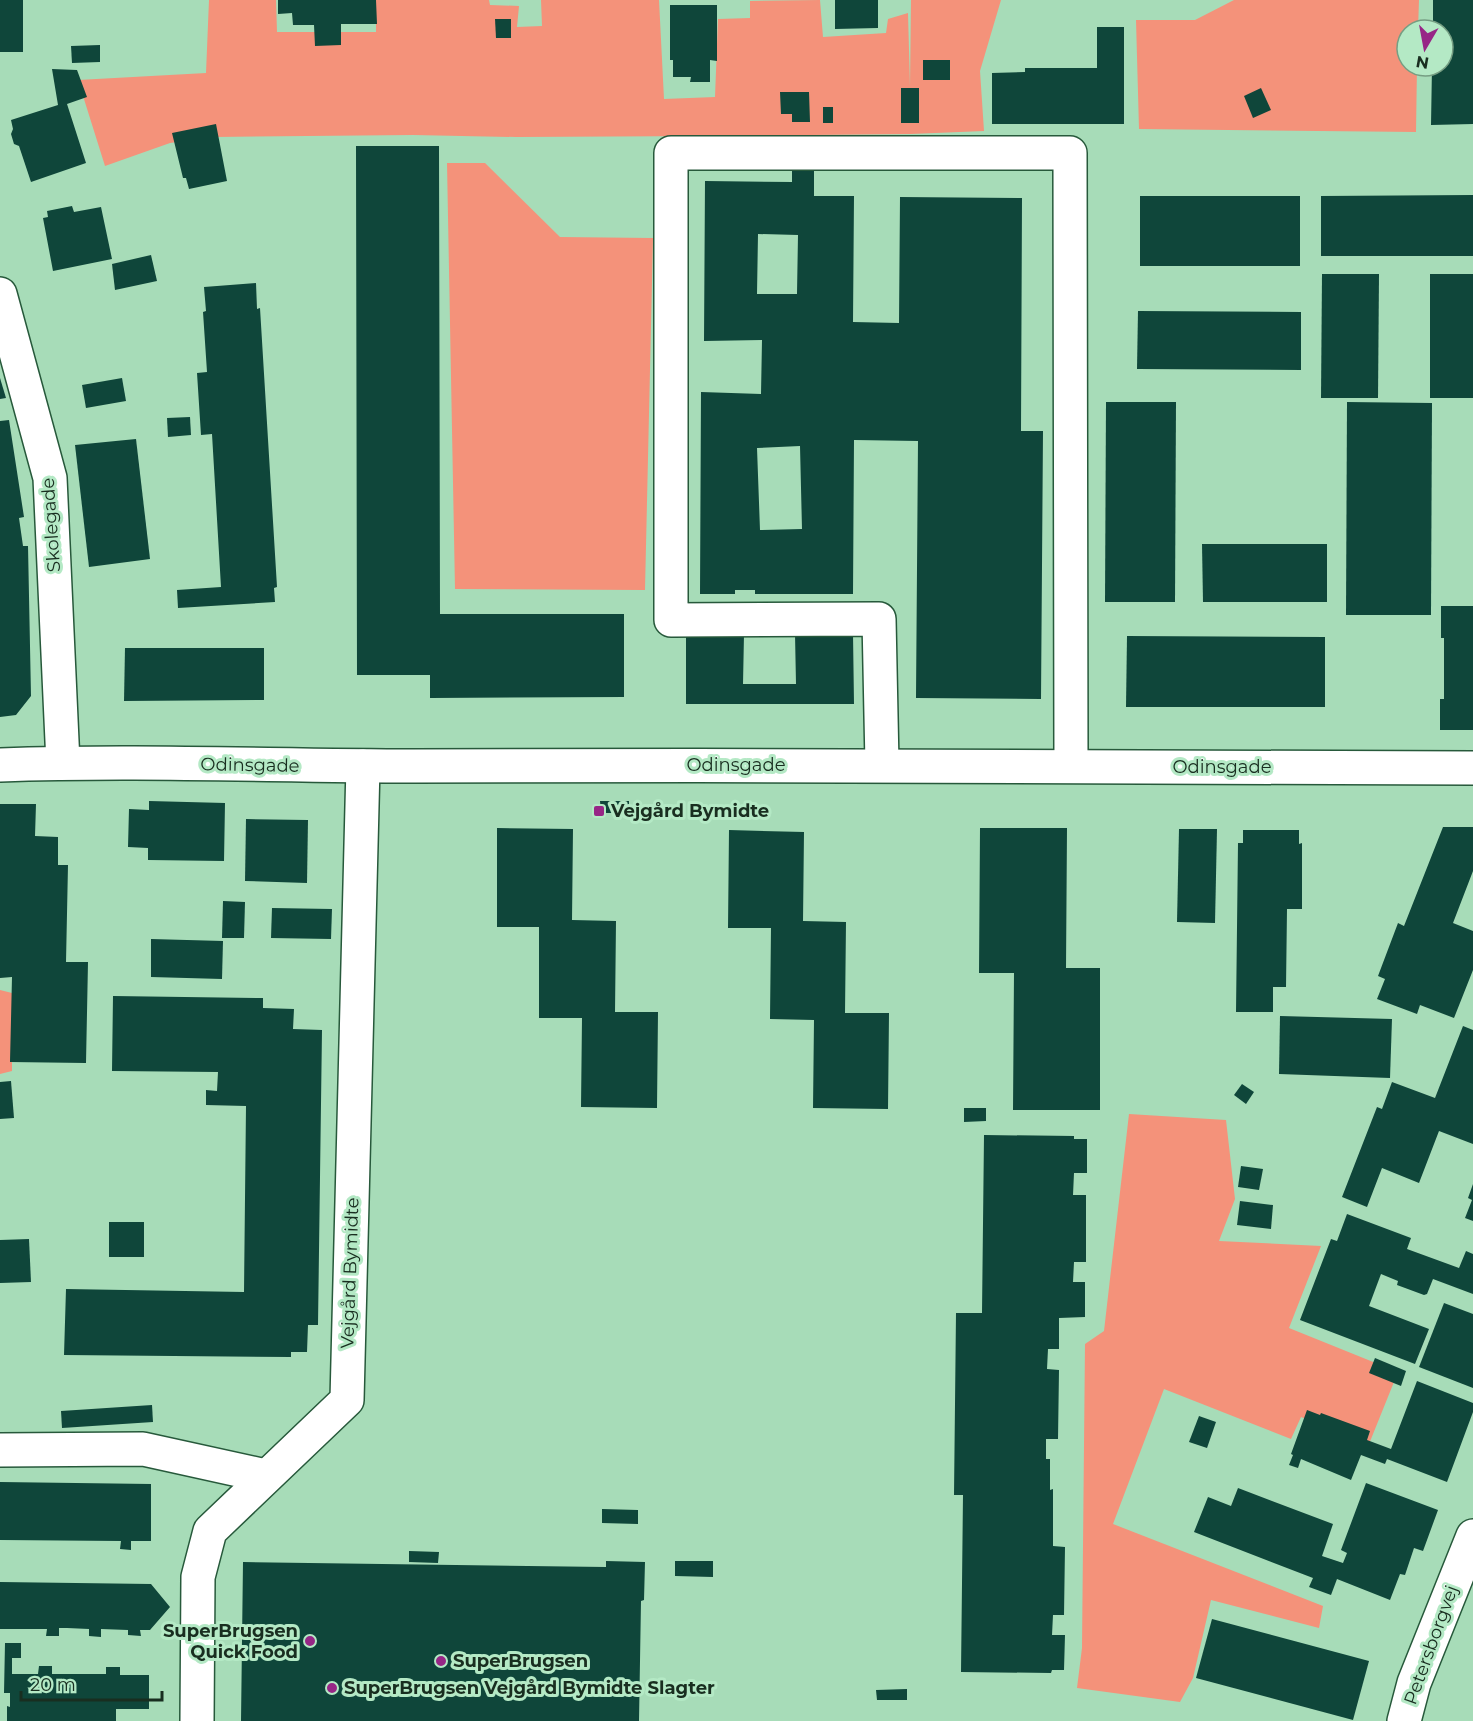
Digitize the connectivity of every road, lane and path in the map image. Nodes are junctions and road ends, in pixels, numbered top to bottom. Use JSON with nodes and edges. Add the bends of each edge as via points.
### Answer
{"nodes":[{"id":1,"x":0,"y":294,"type":"edge"},
{"id":2,"x":63,"y":763,"type":"junction"},
{"id":3,"x":0,"y":765,"type":"edge"},
{"id":4,"x":882,"y":765,"type":"junction"},
{"id":5,"x":363,"y":766,"type":"junction"},
{"id":6,"x":1071,"y":766,"type":"junction"},
{"id":7,"x":1473,"y":768,"type":"edge"},
{"id":8,"x":0,"y":1450,"type":"edge"},
{"id":9,"x":266,"y":1476,"type":"junction"},
{"id":10,"x":1473,"y":1536,"type":"edge"},
{"id":11,"x":197,"y":1721,"type":"edge"},
{"id":12,"x":1404,"y":1721,"type":"edge"}],
"edges":[{"from":1,"to":2,"type":"street","name":"Skolegade","via":[[50,478]]},
{"from":2,"to":3,"type":"street","name":"Odinsgade"},
{"from":2,"to":5,"type":"street","name":"Odinsgade"},
{"from":4,"to":5,"type":"street","name":"Odinsgade"},
{"from":4,"to":6,"type":"street","name":"Odinsgade"},
{"from":4,"to":6,"type":"street","via":[[879,619],[671,620],[670,153],[1070,153]]},
{"from":5,"to":9,"type":"street","name":"Vejgård Bymidte","via":[[347,1400]]},
{"from":6,"to":7,"type":"street","name":"Odinsgade"},
{"from":8,"to":9,"type":"street","via":[[143,1449]]},
{"from":9,"to":11,"type":"street","name":"Vejgård Bymidte","via":[[210,1531],[198,1576]]},
{"from":10,"to":12,"type":"street","name":"Petersborgvej","via":[[1414,1683]]}]}
